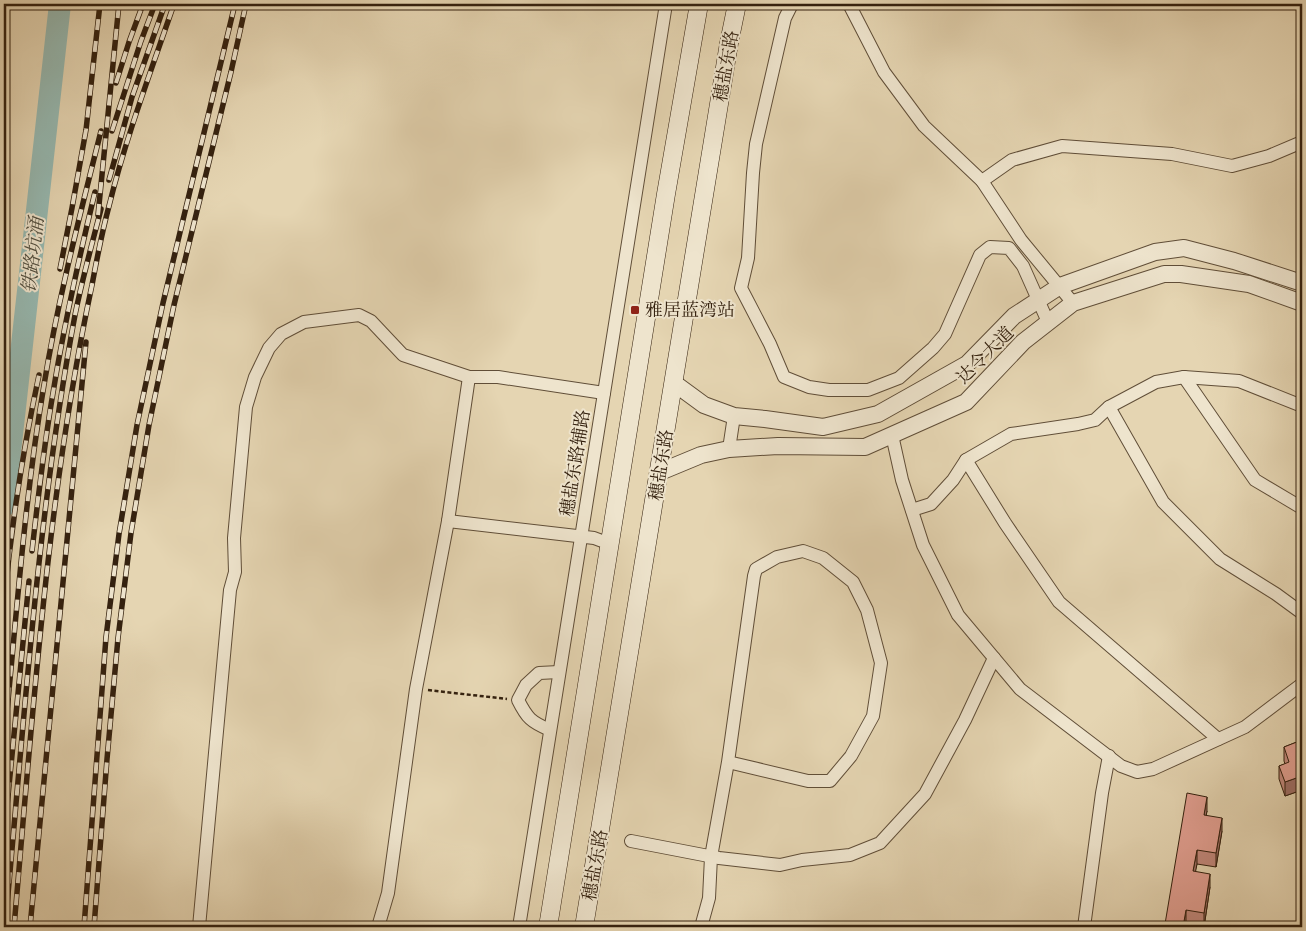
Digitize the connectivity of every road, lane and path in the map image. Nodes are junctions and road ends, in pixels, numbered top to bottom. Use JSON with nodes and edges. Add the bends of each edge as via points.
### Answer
{"nodes":[{"id":1,"x":666,"y":4,"type":"edge"},
{"id":2,"x":698,"y":4,"type":"edge"},
{"id":3,"x":737,"y":4,"type":"edge"},
{"id":4,"x":792,"y":4,"type":"edge"},
{"id":5,"x":849,"y":4,"type":"edge"},
{"id":6,"x":1302,"y":142,"type":"edge"},
{"id":7,"x":982,"y":181,"type":"junction"},
{"id":8,"x":1302,"y":283,"type":"edge"},
{"id":9,"x":1060,"y":286,"type":"junction"},
{"id":10,"x":1039,"y":300,"type":"junction"},
{"id":11,"x":1073,"y":303,"type":"junction"},
{"id":12,"x":1302,"y":303,"type":"edge"},
{"id":13,"x":1048,"y":322,"type":"junction"},
{"id":14,"x":469,"y":377,"type":"junction"},
{"id":15,"x":1184,"y":377,"type":"junction"},
{"id":16,"x":674,"y":383,"type":"junction"},
{"id":17,"x":604,"y":393,"type":"junction"},
{"id":18,"x":1302,"y":406,"type":"edge"},
{"id":19,"x":1109,"y":407,"type":"junction"},
{"id":20,"x":734,"y":416,"type":"junction"},
{"id":21,"x":892,"y":435,"type":"junction"},
{"id":22,"x":729,"y":449,"type":"junction"},
{"id":23,"x":966,"y":460,"type":"junction"},
{"id":24,"x":660,"y":472,"type":"junction"},
{"id":25,"x":1302,"y":508,"type":"edge"},
{"id":26,"x":912,"y":510,"type":"junction"},
{"id":27,"x":448,"y":521,"type":"junction"},
{"id":28,"x":581,"y":537,"type":"junction"},
{"id":29,"x":610,"y":544,"type":"junction"},
{"id":30,"x":1302,"y":613,"type":"edge"},
{"id":31,"x":994,"y":658,"type":"junction"},
{"id":32,"x":559,"y":672,"type":"junction"},
{"id":33,"x":1302,"y":684,"type":"edge"},
{"id":34,"x":416,"y":689,"type":"junction"},
{"id":35,"x":518,"y":700,"type":"junction"},
{"id":36,"x":550,"y":730,"type":"junction"},
{"id":37,"x":1218,"y":739,"type":"junction"},
{"id":38,"x":1109,"y":756,"type":"junction"},
{"id":39,"x":728,"y":762,"type":"junction"},
{"id":40,"x":631,"y":841,"type":"dead end"},
{"id":41,"x":711,"y":857,"type":"junction"},
{"id":42,"x":199,"y":927,"type":"edge"},
{"id":43,"x":378,"y":927,"type":"edge"},
{"id":44,"x":519,"y":927,"type":"edge"},
{"id":45,"x":548,"y":927,"type":"edge"},
{"id":46,"x":584,"y":927,"type":"edge"},
{"id":47,"x":701,"y":927,"type":"edge"},
{"id":48,"x":1084,"y":927,"type":"edge"}],
"edges":[{"from":1,"to":17,"type":"street","name":"穗盐东路辅路"},
{"from":2,"to":29,"type":"main road","name":"穗盐东路"},
{"from":3,"to":16,"type":"main road","name":"穗盐东路"},
{"from":4,"to":10,"type":"street","via":[[785,18],[756,144],[748,258],[741,288],[784,377],[809,387],[829,390],[868,390],[899,378],[944,334],[980,255],[990,246],[1009,248],[1023,266]]},
{"from":5,"to":7,"type":"street","via":[[884,72],[924,126]]},
{"from":6,"to":7,"type":"street","via":[[1269,156],[1232,166],[1172,154],[1062,146],[1012,160]]},
{"from":7,"to":9,"type":"street","via":[[1021,240]]},
{"from":8,"to":9,"type":"street","name":"达令大道","via":[[1234,260],[1184,248],[1156,252]]},
{"from":9,"to":10,"type":"street","name":"达令大道"},
{"from":9,"to":11,"type":"street"},
{"from":10,"to":13,"type":"street"},
{"from":10,"to":20,"type":"street","name":"达令大道","via":[[1014,316],[967,364],[878,414],[823,427]]},
{"from":11,"to":12,"type":"street","name":"达令大道","via":[[1164,274],[1249,284]]},
{"from":11,"to":13,"type":"street","name":"达令大道"},
{"from":13,"to":21,"type":"street","name":"达令大道","via":[[1023,342],[966,402]]},
{"from":14,"to":17,"type":"street","via":[[498,377]]},
{"from":14,"to":27,"type":"street"},
{"from":14,"to":42,"type":"street","via":[[403,355],[371,321],[359,315],[304,322],[280,334],[269,348],[255,377],[246,407],[234,538],[235,572],[230,590]]},
{"from":15,"to":18,"type":"street","via":[[1239,381]]},
{"from":15,"to":19,"type":"street","via":[[1156,382]]},
{"from":15,"to":25,"type":"street","via":[[1255,480]]},
{"from":16,"to":20,"type":"street","name":"达令大道","via":[[704,405]]},
{"from":16,"to":24,"type":"main road","name":"穗盐东路"},
{"from":17,"to":28,"type":"street","name":"穗盐东路辅路"},
{"from":19,"to":23,"type":"street","via":[[1095,420],[1011,434]]},
{"from":19,"to":30,"type":"street","via":[[1163,502],[1220,559]]},
{"from":20,"to":22,"type":"street"},
{"from":21,"to":22,"type":"street","name":"达令大道","via":[[865,447]]},
{"from":21,"to":26,"type":"street"},
{"from":22,"to":24,"type":"street","name":"达令大道","via":[[701,455]]},
{"from":23,"to":26,"type":"street","via":[[931,504]]},
{"from":23,"to":37,"type":"street","via":[[1059,602]]},
{"from":24,"to":46,"type":"main road","name":"穗盐东路"},
{"from":26,"to":31,"type":"street","via":[[923,546],[958,615]]},
{"from":27,"to":28,"type":"street"},
{"from":27,"to":34,"type":"street"},
{"from":28,"to":29,"type":"street"},
{"from":28,"to":32,"type":"street","name":"穗盐东路辅路"},
{"from":29,"to":45,"type":"main road","name":"穗盐东路"},
{"from":31,"to":38,"type":"street","via":[[1020,689]]},
{"from":31,"to":41,"type":"street","via":[[925,794],[880,843],[850,855],[780,865]]},
{"from":32,"to":35,"type":"street","via":[[539,673],[526,685]]},
{"from":32,"to":36,"type":"street","name":"穗盐东路辅路"},
{"from":33,"to":37,"type":"street","via":[[1246,727]]},
{"from":34,"to":35,"type":"path"},
{"from":34,"to":43,"type":"street","via":[[388,893]]},
{"from":35,"to":36,"type":"street","via":[[534,723]]},
{"from":36,"to":44,"type":"street","name":"穗盐东路辅路"},
{"from":37,"to":38,"type":"street","via":[[1153,769],[1138,772],[1121,766]]},
{"from":38,"to":48,"type":"street"},
{"from":39,"to":39,"type":"street","via":[[756,568],[777,557],[803,551],[823,558],[853,582],[867,610],[881,663],[873,716],[851,756],[830,781],[808,781]]},
{"from":39,"to":41,"type":"street"},
{"from":40,"to":41,"type":"street"},
{"from":41,"to":47,"type":"street","via":[[709,898]]}]}
